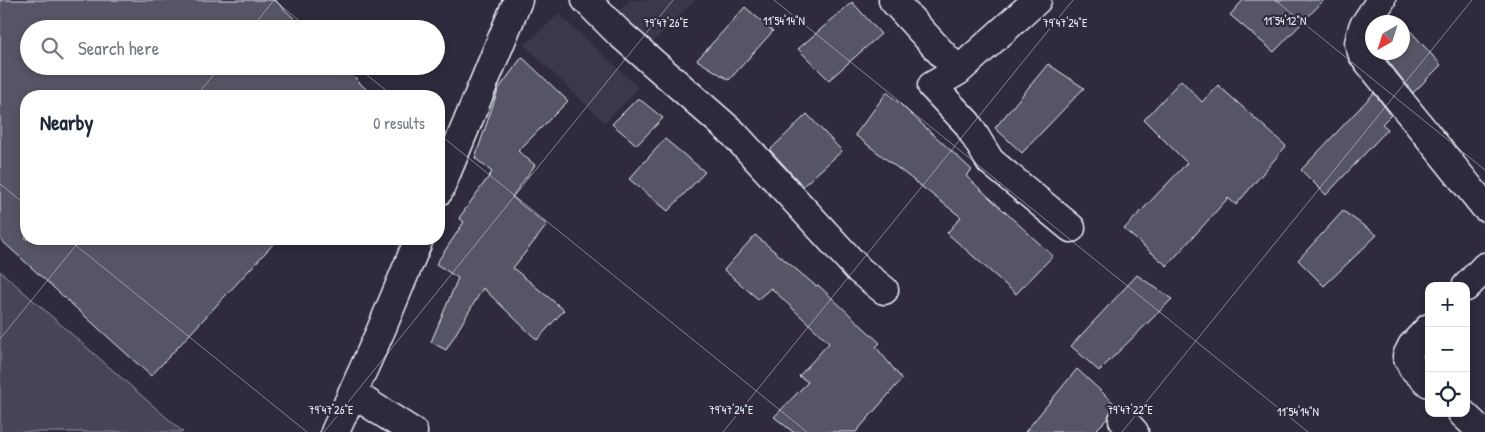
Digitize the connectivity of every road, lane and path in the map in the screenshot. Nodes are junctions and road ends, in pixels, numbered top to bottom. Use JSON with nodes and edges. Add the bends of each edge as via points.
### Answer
{"nodes":[{"id":1,"x":518,"y":0,"type":"edge"},
{"id":2,"x":586,"y":0,"type":"edge"},
{"id":3,"x":893,"y":0,"type":"edge"},
{"id":4,"x":1037,"y":0,"type":"edge"},
{"id":5,"x":1381,"y":0,"type":"edge"},
{"id":6,"x":958,"y":71,"type":"junction"},
{"id":7,"x":445,"y":176,"type":"edge"},
{"id":8,"x":1485,"y":207,"type":"edge"},
{"id":9,"x":1071,"y":228,"type":"dead end"},
{"id":10,"x":416,"y":245,"type":"edge"},
{"id":11,"x":1485,"y":267,"type":"edge"},
{"id":12,"x":1470,"y":283,"type":"edge"},
{"id":13,"x":884,"y":290,"type":"dead end"},
{"id":14,"x":1425,"y":332,"type":"edge"},
{"id":15,"x":1425,"y":379,"type":"edge"},
{"id":16,"x":352,"y":393,"type":"junction"},
{"id":17,"x":1466,"y":417,"type":"edge"},
{"id":18,"x":335,"y":432,"type":"edge"},
{"id":19,"x":413,"y":432,"type":"edge"},
{"id":20,"x":1482,"y":432,"type":"edge"}],
"edges":[{"from":1,"to":7,"type":"street"},
{"from":2,"to":13,"type":"street","via":[[734,134],[859,270]]},
{"from":3,"to":6,"type":"street"},
{"from":4,"to":6,"type":"street"},
{"from":5,"to":8,"type":"street","via":[[1364,27],[1360,43],[1363,55]]},
{"from":6,"to":9,"type":"street","via":[[932,86],[967,123],[990,161]]},
{"from":10,"to":16,"type":"street"},
{"from":11,"to":12,"type":"street"},
{"from":14,"to":15,"type":"street","via":[[1407,356],[1413,368]]},
{"from":16,"to":18,"type":"street"},
{"from":16,"to":19,"type":"street"},
{"from":17,"to":20,"type":"street"}]}
